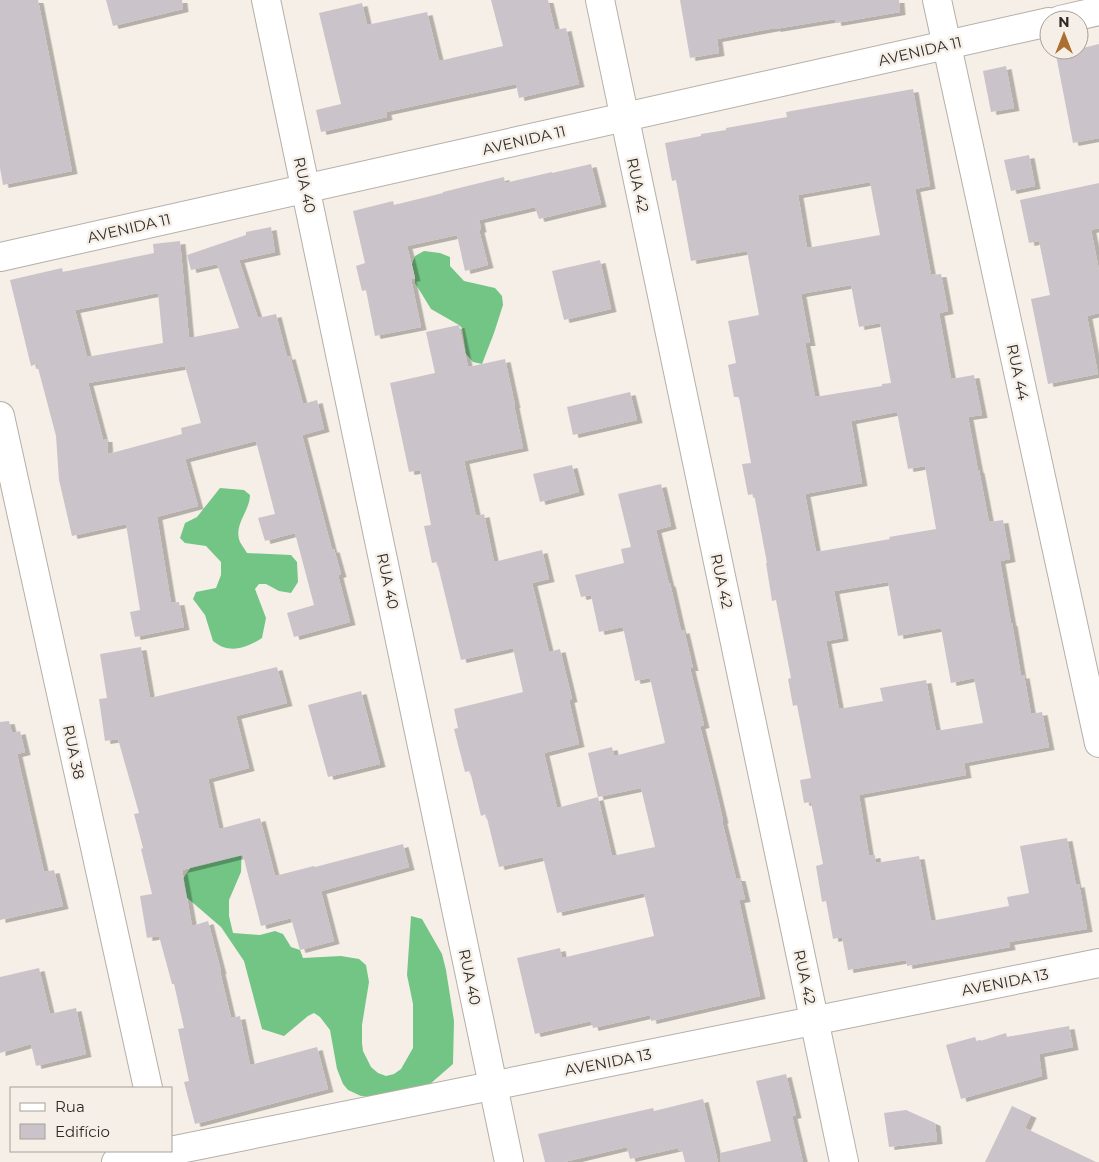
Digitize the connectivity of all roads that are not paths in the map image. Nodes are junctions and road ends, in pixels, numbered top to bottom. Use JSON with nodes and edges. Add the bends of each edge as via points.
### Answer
{"nodes":[{"id":1,"x":266,"y":0,"type":"edge"},
{"id":2,"x":600,"y":0,"type":"edge"},
{"id":3,"x":937,"y":0,"type":"edge"},
{"id":4,"x":1039,"y":24,"type":"edge"},
{"id":5,"x":947,"y":45,"type":"junction"},
{"id":6,"x":624,"y":118,"type":"junction"},
{"id":7,"x":306,"y":189,"type":"junction"},
{"id":8,"x":0,"y":257,"type":"edge"},
{"id":9,"x":0,"y":416,"type":"edge"},
{"id":10,"x":1099,"y":743,"type":"edge"},
{"id":11,"x":1097,"y":964,"type":"edge"},
{"id":12,"x":814,"y":1021,"type":"junction"},
{"id":13,"x":493,"y":1086,"type":"junction"},
{"id":14,"x":148,"y":1087,"type":"edge"},
{"id":15,"x":162,"y":1155,"type":"edge"},
{"id":16,"x":116,"y":1162,"type":"edge"},
{"id":17,"x":509,"y":1162,"type":"edge"},
{"id":18,"x":844,"y":1162,"type":"edge"}],
"edges":[{"from":1,"to":7,"type":"street","name":"RUA 40"},
{"from":2,"to":6,"type":"street","name":"RUA 42"},
{"from":3,"to":5,"type":"street","name":"RUA 44"},
{"from":4,"to":5,"type":"street","name":"AVENIDA 11"},
{"from":5,"to":6,"type":"street","name":"AVENIDA 11"},
{"from":5,"to":10,"type":"street","name":"RUA 44"},
{"from":6,"to":7,"type":"street","name":"AVENIDA 11"},
{"from":6,"to":12,"type":"street","name":"RUA 42"},
{"from":7,"to":8,"type":"street","name":"AVENIDA 11"},
{"from":7,"to":13,"type":"street","name":"RUA 40"},
{"from":9,"to":14,"type":"street","name":"RUA 38"},
{"from":11,"to":12,"type":"street","name":"AVENIDA 13"},
{"from":12,"to":13,"type":"street","name":"AVENIDA 13"},
{"from":12,"to":18,"type":"street","name":"RUA 42"},
{"from":13,"to":15,"type":"street","name":"AVENIDA 13"},
{"from":13,"to":17,"type":"street","name":"RUA 40"},
{"from":15,"to":16,"type":"street","name":"AVENIDA 13"}]}
